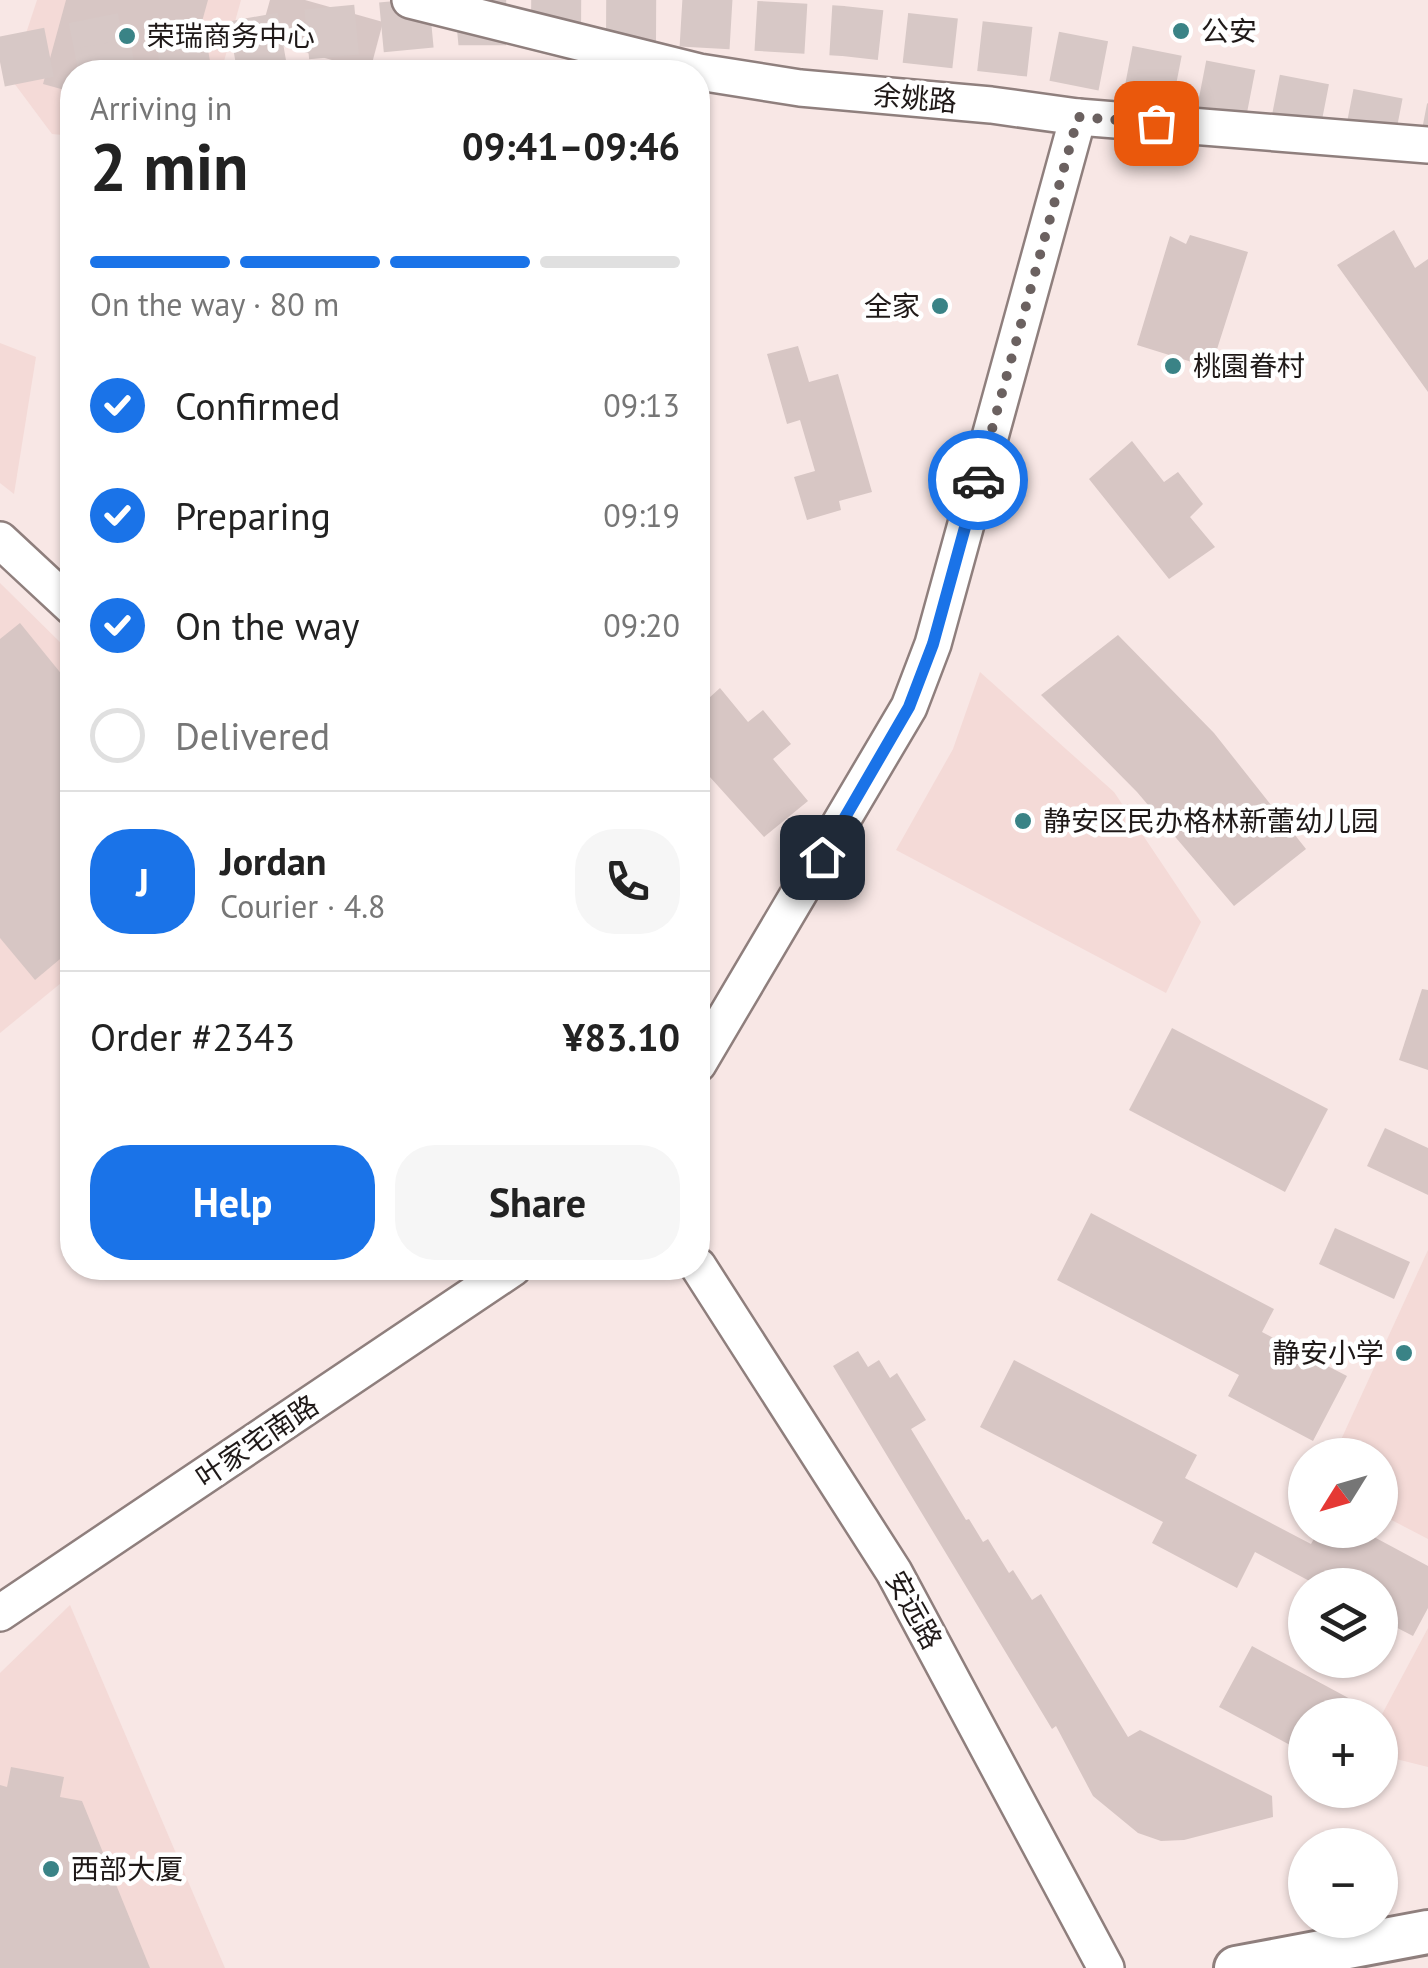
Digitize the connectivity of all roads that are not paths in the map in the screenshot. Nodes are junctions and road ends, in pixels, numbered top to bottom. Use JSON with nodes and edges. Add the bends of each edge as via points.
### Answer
{"nodes":[{"id":1,"x":410,"y":0,"type":"edge"},
{"id":2,"x":651,"y":60,"type":"edge"},
{"id":3,"x":710,"y":74,"type":"edge"},
{"id":4,"x":1078,"y":117,"type":"junction"},
{"id":5,"x":1428,"y":145,"type":"edge"},
{"id":6,"x":0,"y":540,"type":"edge"},
{"id":7,"x":60,"y":597,"type":"edge"},
{"id":8,"x":710,"y":1044,"type":"edge"},
{"id":9,"x":496,"y":1280,"type":"edge"},
{"id":10,"x":707,"y":1280,"type":"edge"},
{"id":11,"x":0,"y":1613,"type":"edge"},
{"id":12,"x":1428,"y":1932,"type":"edge"},
{"id":13,"x":1106,"y":1968,"type":"edge"},
{"id":14,"x":1236,"y":1968,"type":"edge"}],
"edges":[{"from":1,"to":2,"type":"street","name":"余姚路"},
{"from":3,"to":4,"type":"street","name":"余姚路"},
{"from":4,"to":5,"type":"street","name":"余姚路"},
{"from":4,"to":8,"type":"street","via":[[933,644],[909,707]]},
{"from":6,"to":7,"type":"street"},
{"from":9,"to":11,"type":"street","name":"叶家宅南路"},
{"from":10,"to":13,"type":"street","name":"安远路","via":[[894,1572]]},
{"from":12,"to":14,"type":"main road"}]}
